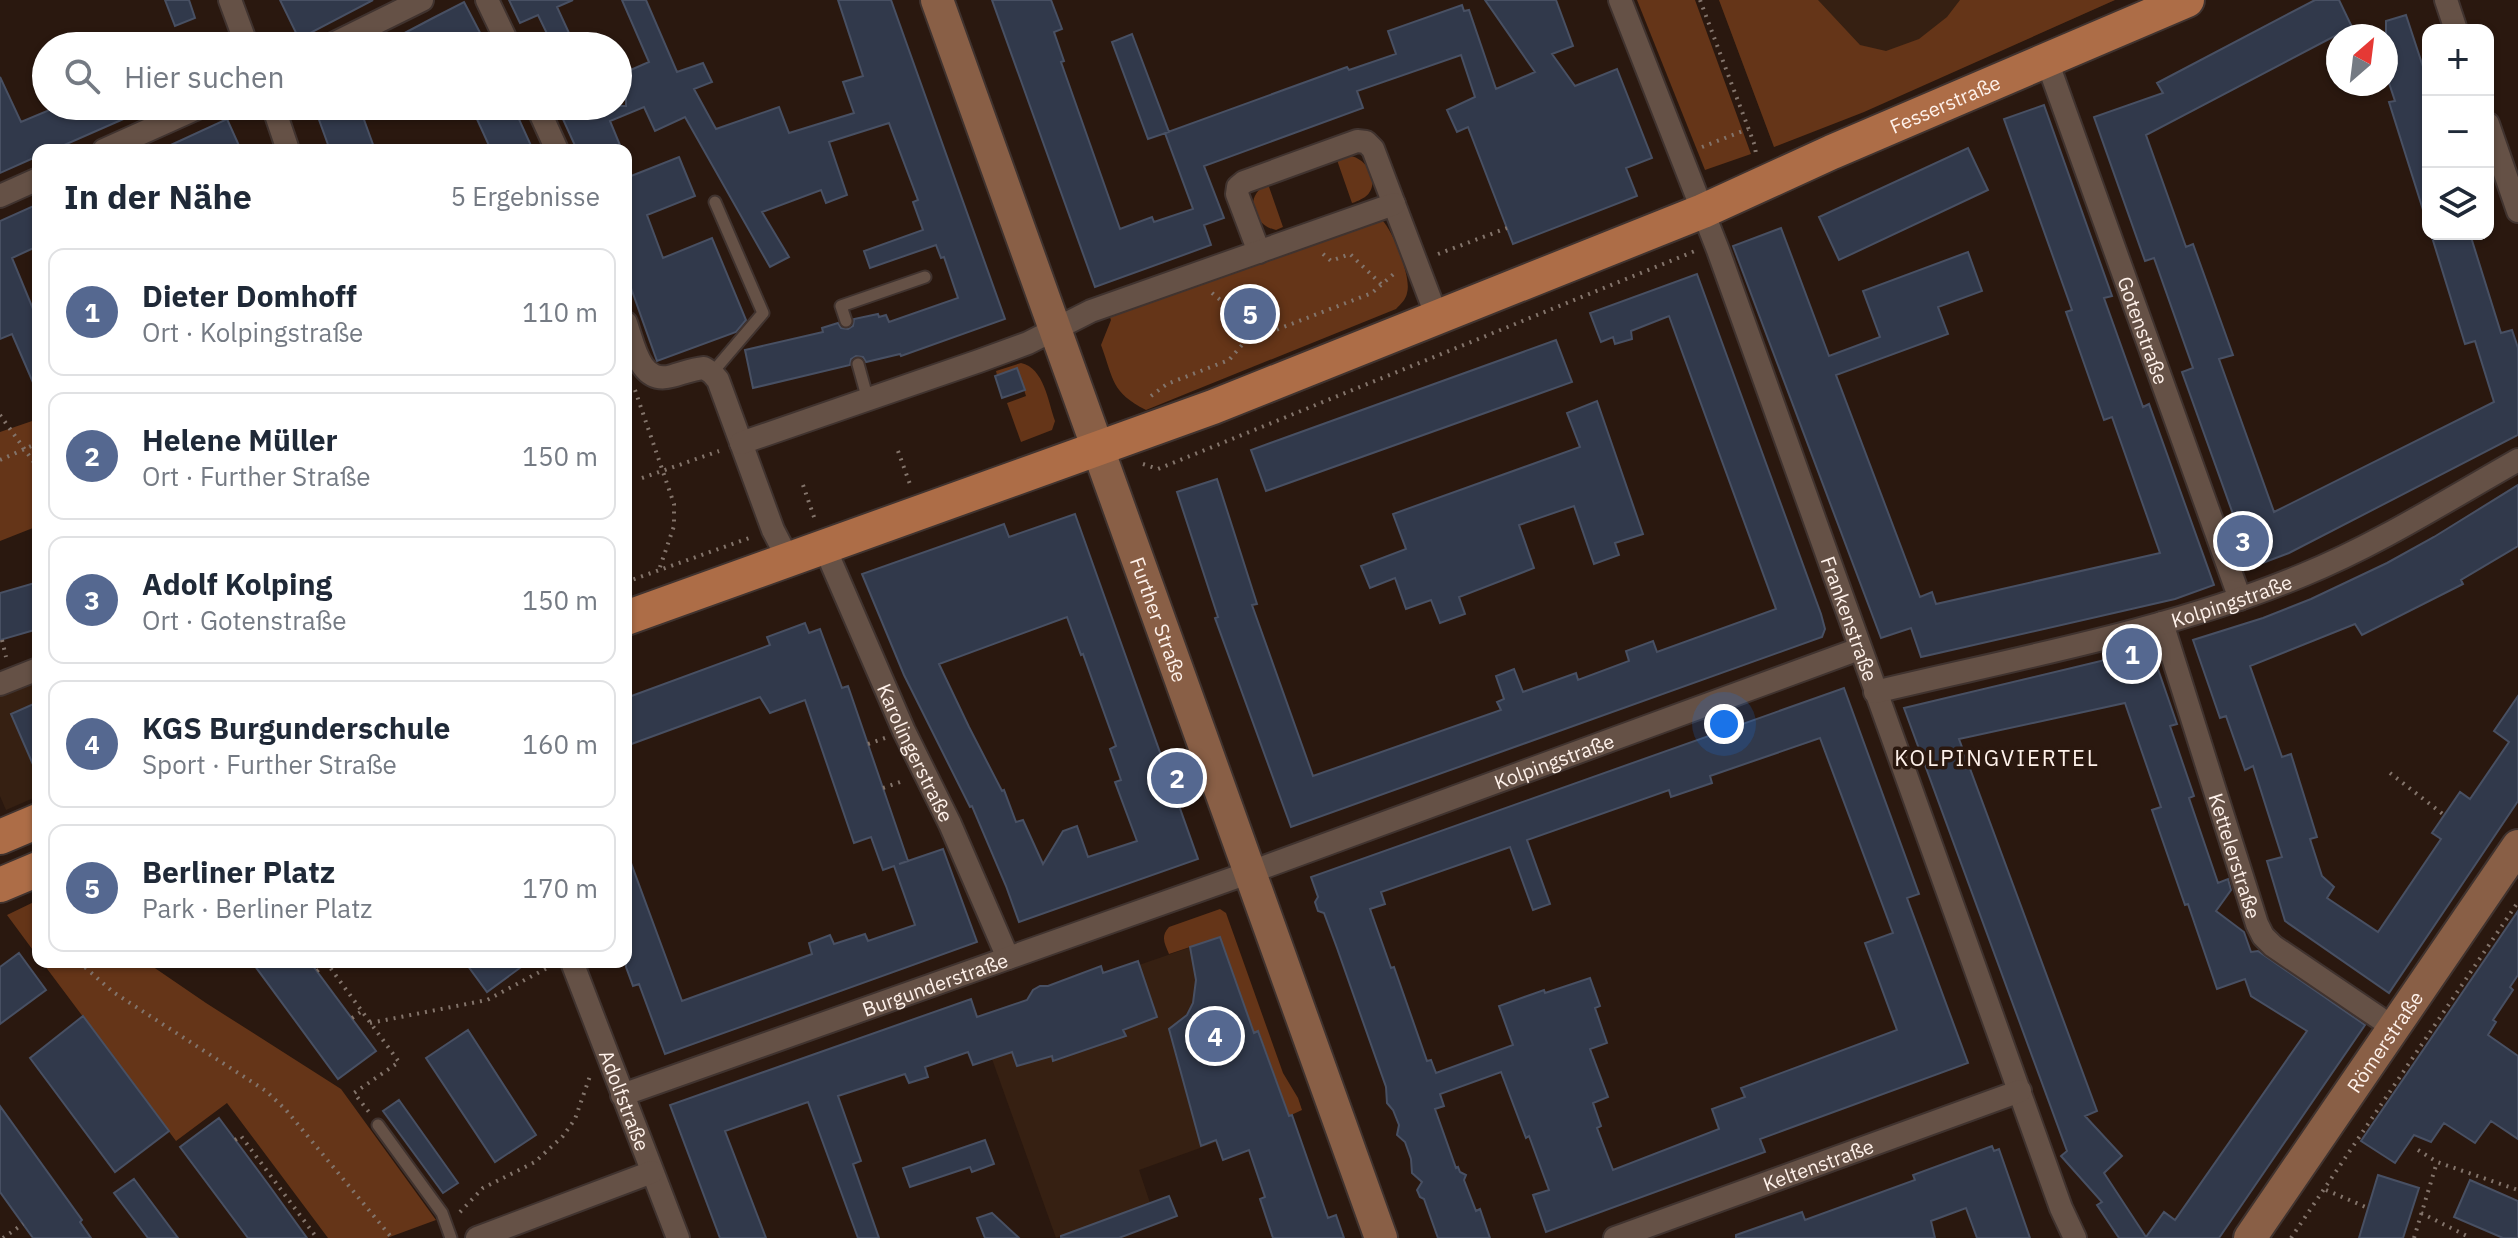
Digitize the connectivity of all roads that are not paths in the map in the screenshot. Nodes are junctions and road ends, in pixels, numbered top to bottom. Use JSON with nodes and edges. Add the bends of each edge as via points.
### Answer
{"nodes":[{"id":1,"x":230,"y":0,"type":"edge"},
{"id":2,"x":422,"y":0,"type":"edge"},
{"id":3,"x":487,"y":0,"type":"edge"},
{"id":4,"x":937,"y":0,"type":"edge"},
{"id":5,"x":1620,"y":0,"type":"edge"},
{"id":6,"x":2187,"y":0,"type":"edge"},
{"id":7,"x":2446,"y":0,"type":"edge"},
{"id":8,"x":2454,"y":24,"type":"edge"},
{"id":9,"x":242,"y":32,"type":"edge"},
{"id":10,"x":357,"y":32,"type":"edge"},
{"id":11,"x":502,"y":32,"type":"edge"},
{"id":12,"x":2047,"y":61,"type":"junction"},
{"id":13,"x":171,"y":120,"type":"edge"},
{"id":14,"x":278,"y":120,"type":"edge"},
{"id":15,"x":543,"y":120,"type":"edge"},
{"id":16,"x":2494,"y":141,"type":"edge"},
{"id":17,"x":117,"y":144,"type":"edge"},
{"id":18,"x":286,"y":144,"type":"edge"},
{"id":19,"x":554,"y":144,"type":"edge"},
{"id":20,"x":32,"y":182,"type":"edge"},
{"id":21,"x":0,"y":196,"type":"edge"},
{"id":22,"x":715,"y":202,"type":"dead end"},
{"id":23,"x":1394,"y":204,"type":"junction"},
{"id":24,"x":2518,"y":211,"type":"edge"},
{"id":25,"x":1708,"y":225,"type":"junction"},
{"id":26,"x":1259,"y":252,"type":"junction"},
{"id":27,"x":925,"y":277,"type":"dead end"},
{"id":28,"x":1437,"y":317,"type":"junction"},
{"id":29,"x":846,"y":321,"type":"dead end"},
{"id":30,"x":1056,"y":329,"type":"junction"},
{"id":31,"x":632,"y":339,"type":"edge"},
{"id":32,"x":858,"y":364,"type":"dead end"},
{"id":33,"x":712,"y":373,"type":"junction"},
{"id":34,"x":868,"y":400,"type":"junction"},
{"id":35,"x":741,"y":443,"type":"junction"},
{"id":36,"x":1099,"y":448,"type":"junction"},
{"id":37,"x":2518,"y":460,"type":"edge"},
{"id":38,"x":781,"y":545,"type":"junction"},
{"id":39,"x":824,"y":546,"type":"junction"},
{"id":40,"x":2240,"y":599,"type":"junction"},
{"id":41,"x":632,"y":615,"type":"edge"},
{"id":42,"x":2162,"y":623,"type":"junction"},
{"id":43,"x":1859,"y":649,"type":"junction"},
{"id":44,"x":32,"y":671,"type":"edge"},
{"id":45,"x":0,"y":684,"type":"edge"},
{"id":46,"x":1875,"y":692,"type":"junction"},
{"id":47,"x":32,"y":824,"type":"edge"},
{"id":48,"x":0,"y":837,"type":"edge"},
{"id":49,"x":2518,"y":846,"type":"edge"},
{"id":50,"x":32,"y":872,"type":"edge"},
{"id":51,"x":1248,"y":873,"type":"junction"},
{"id":52,"x":0,"y":885,"type":"edge"},
{"id":53,"x":1008,"y":958,"type":"junction"},
{"id":54,"x":574,"y":968,"type":"edge"},
{"id":55,"x":2394,"y":1028,"type":"junction"},
{"id":56,"x":2020,"y":1091,"type":"junction"},
{"id":57,"x":622,"y":1095,"type":"junction"},
{"id":58,"x":378,"y":1125,"type":"road end"},
{"id":59,"x":652,"y":1172,"type":"junction"},
{"id":60,"x":449,"y":1233,"type":"edge"},
{"id":61,"x":477,"y":1238,"type":"edge"},
{"id":62,"x":678,"y":1238,"type":"edge"},
{"id":63,"x":1381,"y":1238,"type":"edge"},
{"id":64,"x":1615,"y":1238,"type":"edge"},
{"id":65,"x":2075,"y":1238,"type":"edge"},
{"id":66,"x":2250,"y":1238,"type":"edge"}],
"edges":[{"from":1,"to":9,"type":"street"},
{"from":2,"to":10,"type":"street"},
{"from":3,"to":11,"type":"street"},
{"from":4,"to":30,"type":"main road","name":"Further Straße"},
{"from":5,"to":25,"type":"street","name":"Frankenstraße"},
{"from":6,"to":12,"type":"main road","name":"Fesserstraße"},
{"from":7,"to":8,"type":"street"},
{"from":12,"to":25,"type":"main road","name":"Fesserstraße","via":[[1761,186]]},
{"from":12,"to":40,"type":"street","name":"Gotenstraße"},
{"from":13,"to":17,"type":"street"},
{"from":14,"to":18,"type":"street"},
{"from":15,"to":19,"type":"street"},
{"from":16,"to":24,"type":"street"},
{"from":20,"to":21,"type":"street"},
{"from":22,"to":33,"type":"lane","via":[[763,313]]},
{"from":23,"to":26,"type":"street"},
{"from":23,"to":26,"type":"street","via":[[1366,142],[1286,166],[1238,187]]},
{"from":23,"to":28,"type":"street"},
{"from":25,"to":28,"type":"main road","name":"Fesserstraße"},
{"from":25,"to":43,"type":"street","name":"Frankenstraße"},
{"from":26,"to":30,"type":"street","via":[[1091,311]]},
{"from":27,"to":29,"type":"lane","via":[[841,306]]},
{"from":28,"to":36,"type":"main road","name":"Fesserstraße"},
{"from":30,"to":34,"type":"street"},
{"from":30,"to":36,"type":"main road","name":"Further Straße"},
{"from":31,"to":33,"type":"street","via":[[642,366],[657,378],[704,368]]},
{"from":32,"to":34,"type":"lane"},
{"from":33,"to":35,"type":"street"},
{"from":34,"to":35,"type":"street"},
{"from":35,"to":38,"type":"street"},
{"from":36,"to":39,"type":"main road","name":"Fesserstraße"},
{"from":36,"to":51,"type":"main road","name":"Further Straße"},
{"from":37,"to":40,"type":"street","name":"Kolpingstraße","via":[[2361,548]]},
{"from":38,"to":39,"type":"main road","name":"Fesserstraße"},
{"from":38,"to":41,"type":"main road","name":"Fesserstraße"},
{"from":39,"to":53,"type":"street","name":"Karolingerstraße"},
{"from":40,"to":42,"type":"street","name":"Kolpingstraße"},
{"from":42,"to":46,"type":"street","name":"Kolpingstraße"},
{"from":42,"to":55,"type":"street","name":"Kettelerstraße","via":[[2263,936]]},
{"from":43,"to":46,"type":"street","name":"Frankenstraße"},
{"from":43,"to":51,"type":"street","name":"Kolpingstraße"},
{"from":44,"to":45,"type":"street"},
{"from":46,"to":56,"type":"street","name":"Frankenstraße"},
{"from":47,"to":48,"type":"main road"},
{"from":49,"to":55,"type":"main road","name":"Römerstraße"},
{"from":50,"to":52,"type":"main road"},
{"from":51,"to":53,"type":"street","name":"Burgunderstraße"},
{"from":51,"to":63,"type":"main road","name":"Further Straße"},
{"from":53,"to":57,"type":"street","name":"Burgunderstraße"},
{"from":54,"to":57,"type":"street","name":"Adolfstraße"},
{"from":55,"to":66,"type":"main road","name":"Römerstraße"},
{"from":56,"to":64,"type":"street","name":"Keltenstraße"},
{"from":56,"to":65,"type":"street","name":"Frankenstraße"},
{"from":57,"to":59,"type":"street","name":"Adolfstraße"},
{"from":58,"to":60,"type":"lane","via":[[442,1213]]},
{"from":59,"to":61,"type":"street"},
{"from":59,"to":62,"type":"street","name":"Adolfstraße"}]}
